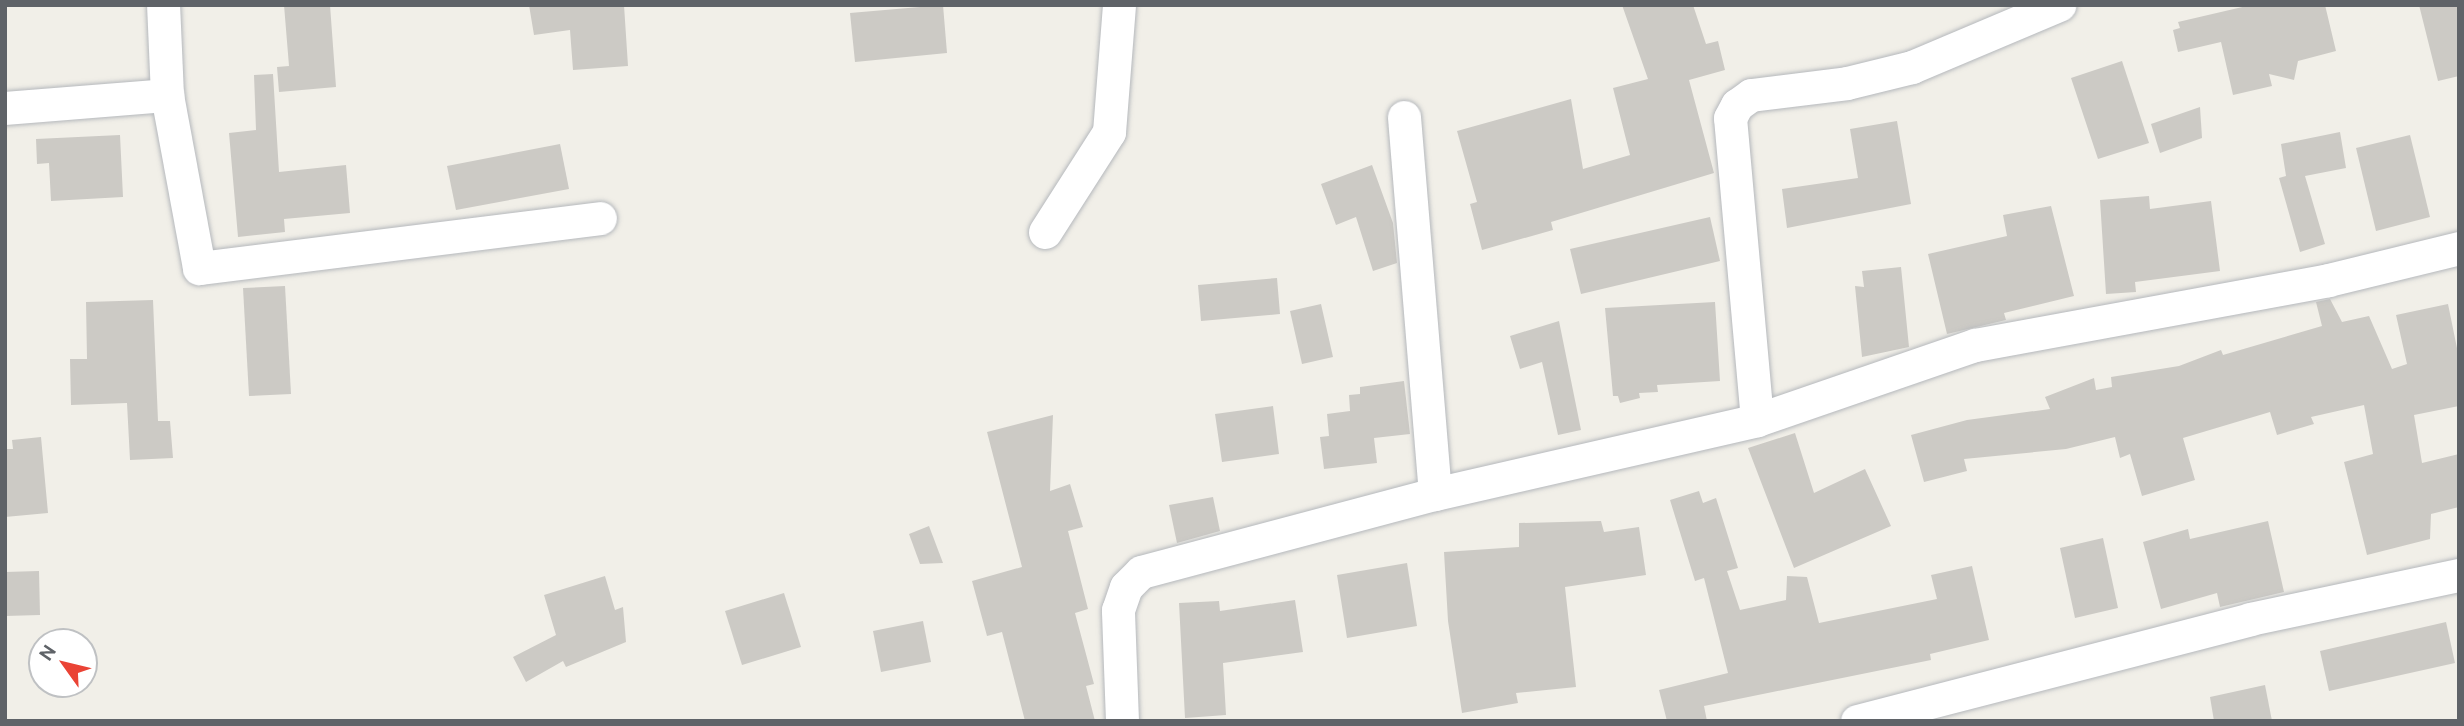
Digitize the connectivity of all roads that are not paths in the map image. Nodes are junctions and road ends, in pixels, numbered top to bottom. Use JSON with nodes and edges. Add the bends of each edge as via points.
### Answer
{"nodes":[{"id":1,"x":163,"y":5,"type":"edge"},
{"id":2,"x":1119,"y":5,"type":"edge"},
{"id":3,"x":2059,"y":5,"type":"edge"},
{"id":4,"x":167,"y":95,"type":"junction"},
{"id":5,"x":5,"y":108,"type":"edge"},
{"id":6,"x":1404,"y":117,"type":"dead end"},
{"id":7,"x":600,"y":218,"type":"dead end"},
{"id":8,"x":1045,"y":232,"type":"dead end"},
{"id":9,"x":2459,"y":248,"type":"edge"},
{"id":10,"x":1757,"y":419,"type":"junction"},
{"id":11,"x":1435,"y":494,"type":"junction"},
{"id":12,"x":2459,"y":575,"type":"edge"},
{"id":13,"x":1122,"y":721,"type":"edge"},
{"id":14,"x":1857,"y":721,"type":"edge"}],
"edges":[{"from":1,"to":4,"type":"street"},
{"from":2,"to":8,"type":"street","via":[[1109,132]]},
{"from":3,"to":10,"type":"street","via":[[1912,67],[1847,83],[1751,95],[1737,105],[1730,118]]},
{"from":4,"to":5,"type":"street"},
{"from":4,"to":7,"type":"street","via":[[200,268]]},
{"from":6,"to":11,"type":"street"},
{"from":9,"to":10,"type":"street","via":[[2328,280],[1975,345]]},
{"from":10,"to":11,"type":"street"},
{"from":11,"to":13,"type":"street","via":[[1141,572],[1126,587],[1118,610]]},
{"from":12,"to":14,"type":"street","via":[[2250,619]]}]}
